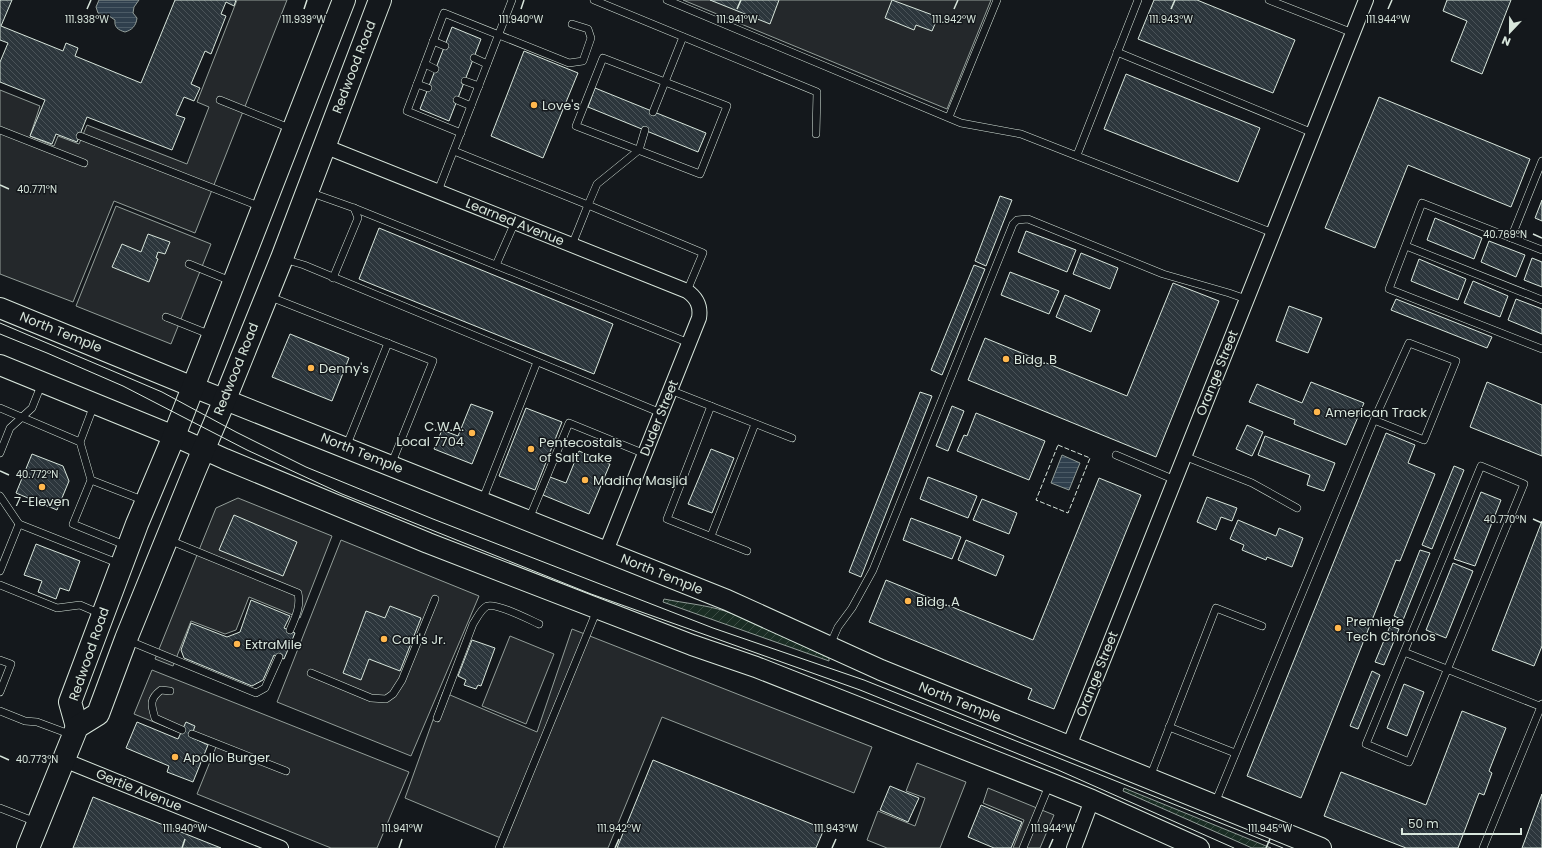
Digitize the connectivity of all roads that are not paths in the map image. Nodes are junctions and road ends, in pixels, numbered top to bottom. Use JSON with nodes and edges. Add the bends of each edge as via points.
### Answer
{"nodes":[{"id":1,"x":344,"y":0,"type":"edge"},
{"id":2,"x":380,"y":0,"type":"edge"},
{"id":3,"x":512,"y":0,"type":"edge"},
{"id":4,"x":594,"y":0,"type":"edge"},
{"id":5,"x":666,"y":0,"type":"edge"},
{"id":6,"x":997,"y":0,"type":"edge"},
{"id":7,"x":1138,"y":0,"type":"edge"},
{"id":8,"x":1268,"y":0,"type":"edge"},
{"id":9,"x":1366,"y":0,"type":"edge"},
{"id":10,"x":572,"y":24,"type":"dead end"},
{"id":11,"x":1353,"y":33,"type":"junction"},
{"id":12,"x":498,"y":36,"type":"junction"},
{"id":13,"x":683,"y":37,"type":"junction"},
{"id":14,"x":433,"y":41,"type":"junction"},
{"id":15,"x":445,"y":46,"type":"dead end"},
{"id":16,"x":1117,"y":52,"type":"junction"},
{"id":17,"x":474,"y":58,"type":"dead end"},
{"id":18,"x":425,"y":64,"type":"junction"},
{"id":19,"x":488,"y":64,"type":"junction"},
{"id":20,"x":436,"y":69,"type":"dead end"},
{"id":21,"x":465,"y":81,"type":"dead end"},
{"id":22,"x":665,"y":82,"type":"junction"},
{"id":23,"x":417,"y":84,"type":"junction"},
{"id":24,"x":479,"y":86,"type":"junction"},
{"id":25,"x":428,"y":88,"type":"dead end"},
{"id":26,"x":220,"y":100,"type":"dead end"},
{"id":27,"x":457,"y":100,"type":"dead end"},
{"id":28,"x":471,"y":106,"type":"junction"},
{"id":29,"x":653,"y":112,"type":"dead end"},
{"id":30,"x":949,"y":117,"type":"junction"},
{"id":31,"x":0,"y":130,"type":"edge"},
{"id":32,"x":294,"y":130,"type":"junction"},
{"id":33,"x":645,"y":130,"type":"dead end"},
{"id":34,"x":461,"y":133,"type":"junction"},
{"id":35,"x":1313,"y":133,"type":"junction"},
{"id":36,"x":816,"y":134,"type":"dead end"},
{"id":37,"x":80,"y":136,"type":"dead end"},
{"id":38,"x":324,"y":146,"type":"junction"},
{"id":39,"x":639,"y":150,"type":"junction"},
{"id":40,"x":454,"y":151,"type":"junction"},
{"id":41,"x":1077,"y":155,"type":"junction"},
{"id":42,"x":1542,"y":161,"type":"edge"},
{"id":43,"x":84,"y":163,"type":"dead end"},
{"id":44,"x":307,"y":191,"type":"junction"},
{"id":45,"x":438,"y":191,"type":"junction"},
{"id":46,"x":588,"y":205,"type":"junction"},
{"id":47,"x":264,"y":208,"type":"junction"},
{"id":48,"x":354,"y":208,"type":"junction"},
{"id":49,"x":515,"y":222,"type":"junction"},
{"id":50,"x":1273,"y":233,"type":"junction"},
{"id":51,"x":1511,"y":238,"type":"junction"},
{"id":52,"x":572,"y":245,"type":"junction"},
{"id":53,"x":1406,"y":246,"type":"junction"},
{"id":54,"x":1542,"y":250,"type":"edge"},
{"id":55,"x":282,"y":258,"type":"junction"},
{"id":56,"x":188,"y":264,"type":"dead end"},
{"id":57,"x":496,"y":265,"type":"junction"},
{"id":58,"x":333,"y":278,"type":"junction"},
{"id":59,"x":234,"y":282,"type":"junction"},
{"id":60,"x":687,"y":291,"type":"junction"},
{"id":61,"x":266,"y":296,"type":"junction"},
{"id":62,"x":1246,"y":299,"type":"junction"},
{"id":63,"x":1542,"y":300,"type":"edge"},
{"id":64,"x":699,"y":305,"type":"joint"},
{"id":65,"x":0,"y":308,"type":"edge"},
{"id":66,"x":166,"y":317,"type":"dead end"},
{"id":67,"x":214,"y":336,"type":"junction"},
{"id":68,"x":388,"y":343,"type":"junction"},
{"id":69,"x":690,"y":343,"type":"junction"},
{"id":70,"x":1542,"y":349,"type":"edge"},
{"id":71,"x":537,"y":362,"type":"junction"},
{"id":72,"x":0,"y":365,"type":"edge"},
{"id":73,"x":42,"y":382,"type":"junction"},
{"id":74,"x":193,"y":387,"type":"junction"},
{"id":75,"x":670,"y":390,"type":"junction"},
{"id":76,"x":225,"y":399,"type":"junction"},
{"id":77,"x":95,"y":404,"type":"junction"},
{"id":78,"x":711,"y":406,"type":"junction"},
{"id":79,"x":0,"y":408,"type":"edge"},
{"id":80,"x":661,"y":413,"type":"junction"},
{"id":81,"x":21,"y":417,"type":"junction"},
{"id":82,"x":1374,"y":420,"type":"junction"},
{"id":83,"x":755,"y":424,"type":"junction"},
{"id":84,"x":174,"y":436,"type":"junction"},
{"id":85,"x":792,"y":438,"type":"dead end"},
{"id":86,"x":80,"y":442,"type":"junction"},
{"id":87,"x":346,"y":447,"type":"junction"},
{"id":88,"x":203,"y":449,"type":"junction"},
{"id":89,"x":0,"y":453,"type":"edge"},
{"id":90,"x":645,"y":454,"type":"junction"},
{"id":91,"x":1116,"y":455,"type":"dead end"},
{"id":92,"x":1184,"y":456,"type":"junction"},
{"id":93,"x":391,"y":465,"type":"junction"},
{"id":94,"x":91,"y":480,"type":"junction"},
{"id":95,"x":1175,"y":480,"type":"junction"},
{"id":96,"x":0,"y":496,"type":"edge"},
{"id":97,"x":482,"y":501,"type":"junction"},
{"id":98,"x":147,"y":502,"type":"junction"},
{"id":99,"x":1298,"y":508,"type":"dead end"},
{"id":100,"x":528,"y":520,"type":"junction"},
{"id":101,"x":19,"y":524,"type":"junction"},
{"id":102,"x":711,"y":536,"type":"junction"},
{"id":103,"x":167,"y":539,"type":"junction"},
{"id":104,"x":606,"y":551,"type":"junction"},
{"id":105,"x":747,"y":551,"type":"dead end"},
{"id":106,"x":125,"y":556,"type":"junction"},
{"id":107,"x":0,"y":571,"type":"edge"},
{"id":108,"x":0,"y":585,"type":"edge"},
{"id":109,"x":435,"y":599,"type":"dead end"},
{"id":110,"x":598,"y":608,"type":"junction"},
{"id":111,"x":103,"y":614,"type":"junction"},
{"id":112,"x":539,"y":624,"type":"dead end"},
{"id":113,"x":1262,"y":626,"type":"dead end"},
{"id":114,"x":290,"y":630,"type":"dead end"},
{"id":115,"x":126,"y":639,"type":"junction"},
{"id":116,"x":830,"y":646,"type":"junction"},
{"id":117,"x":1404,"y":652,"type":"junction"},
{"id":118,"x":279,"y":657,"type":"dead end"},
{"id":119,"x":0,"y":660,"type":"edge"},
{"id":120,"x":1447,"y":669,"type":"junction"},
{"id":121,"x":311,"y":673,"type":"dead end"},
{"id":122,"x":170,"y":691,"type":"dead end"},
{"id":123,"x":0,"y":692,"type":"edge"},
{"id":124,"x":1542,"y":706,"type":"edge"},
{"id":125,"x":0,"y":710,"type":"edge"},
{"id":126,"x":437,"y":718,"type":"dead end"},
{"id":127,"x":1169,"y":727,"type":"junction"},
{"id":128,"x":182,"y":730,"type":"dead end"},
{"id":129,"x":76,"y":732,"type":"junction"},
{"id":130,"x":192,"y":734,"type":"dead end"},
{"id":131,"x":1068,"y":746,"type":"junction"},
{"id":132,"x":1235,"y":753,"type":"junction"},
{"id":133,"x":64,"y":760,"type":"junction"},
{"id":134,"x":286,"y":771,"type":"dead end"},
{"id":135,"x":1149,"y":779,"type":"junction"},
{"id":136,"x":1050,"y":783,"type":"junction"},
{"id":137,"x":1092,"y":800,"type":"junction"},
{"id":138,"x":1214,"y":805,"type":"junction"},
{"id":139,"x":0,"y":808,"type":"edge"},
{"id":140,"x":38,"y":823,"type":"junction"},
{"id":141,"x":28,"y":848,"type":"edge"},
{"id":142,"x":281,"y":848,"type":"edge"},
{"id":143,"x":499,"y":848,"type":"edge"},
{"id":144,"x":1023,"y":848,"type":"edge"},
{"id":145,"x":1074,"y":848,"type":"edge"},
{"id":146,"x":1199,"y":848,"type":"edge"},
{"id":147,"x":1321,"y":848,"type":"edge"},
{"id":148,"x":1483,"y":848,"type":"edge"}],
"edges":[{"from":1,"to":32,"type":"main road","name":"Redwood Road"},
{"from":2,"to":38,"type":"main road","name":"Redwood Road"},
{"from":3,"to":12,"type":"lane"},
{"from":4,"to":13,"type":"lane"},
{"from":5,"to":30,"type":"lane"},
{"from":6,"to":30,"type":"lane"},
{"from":7,"to":16,"type":"lane"},
{"from":8,"to":11,"type":"lane"},
{"from":9,"to":11,"type":"street","name":"Orange Street"},
{"from":10,"to":12,"type":"lane","via":[[588,29],[591,38],[583,61],[569,64]]},
{"from":11,"to":35,"type":"street","name":"Orange Street"},
{"from":12,"to":14,"type":"lane","via":[[444,13]]},
{"from":12,"to":19,"type":"lane"},
{"from":13,"to":22,"type":"lane"},
{"from":13,"to":36,"type":"lane","via":[[817,92]]},
{"from":14,"to":15,"type":"lane"},
{"from":14,"to":18,"type":"lane"},
{"from":16,"to":35,"type":"lane"},
{"from":16,"to":41,"type":"lane"},
{"from":17,"to":19,"type":"lane"},
{"from":18,"to":20,"type":"lane"},
{"from":18,"to":23,"type":"lane"},
{"from":19,"to":24,"type":"lane"},
{"from":21,"to":24,"type":"lane"},
{"from":22,"to":29,"type":"lane"},
{"from":22,"to":39,"type":"lane","via":[[727,106],[700,174]]},
{"from":22,"to":39,"type":"lane","via":[[603,58],[576,126]]},
{"from":23,"to":25,"type":"lane"},
{"from":23,"to":34,"type":"lane","via":[[407,111]]},
{"from":24,"to":28,"type":"lane"},
{"from":26,"to":32,"type":"lane"},
{"from":27,"to":28,"type":"lane"},
{"from":28,"to":34,"type":"lane"},
{"from":30,"to":41,"type":"lane","via":[[962,123],[1021,134]]},
{"from":31,"to":43,"type":"lane"},
{"from":32,"to":47,"type":"main road","name":"Redwood Road"},
{"from":33,"to":39,"type":"lane"},
{"from":34,"to":40,"type":"lane"},
{"from":35,"to":50,"type":"street","name":"Orange Street"},
{"from":37,"to":47,"type":"lane"},
{"from":38,"to":44,"type":"main road","name":"Redwood Road"},
{"from":38,"to":45,"type":"street","name":"Learned Avenue"},
{"from":39,"to":46,"type":"lane","via":[[597,184]]},
{"from":40,"to":45,"type":"lane"},
{"from":40,"to":46,"type":"lane"},
{"from":41,"to":50,"type":"lane"},
{"from":42,"to":51,"type":"lane"},
{"from":44,"to":48,"type":"lane"},
{"from":44,"to":55,"type":"main road","name":"Redwood Road"},
{"from":45,"to":49,"type":"street","name":"Learned Avenue"},
{"from":46,"to":52,"type":"lane"},
{"from":46,"to":60,"type":"lane","via":[[703,253]]},
{"from":47,"to":59,"type":"main road","name":"Redwood Road"},
{"from":48,"to":57,"type":"lane"},
{"from":48,"to":58,"type":"lane","via":[[358,218]]},
{"from":49,"to":52,"type":"street","name":"Learned Avenue"},
{"from":49,"to":57,"type":"lane"},
{"from":50,"to":62,"type":"street","name":"Orange Street"},
{"from":51,"to":53,"type":"lane","via":[[1422,203]]},
{"from":51,"to":54,"type":"lane"},
{"from":52,"to":60,"type":"street","name":"Learned Avenue"},
{"from":53,"to":63,"type":"lane"},
{"from":53,"to":70,"type":"lane","via":[[1389,289]]},
{"from":55,"to":58,"type":"lane"},
{"from":55,"to":61,"type":"main road","name":"Redwood Road"},
{"from":56,"to":59,"type":"lane"},
{"from":57,"to":69,"type":"lane"},
{"from":58,"to":71,"type":"lane"},
{"from":59,"to":67,"type":"main road","name":"Redwood Road"},
{"from":60,"to":64,"type":"street","name":"Learned Avenue","via":[[697,299]]},
{"from":61,"to":68,"type":"lane"},
{"from":61,"to":76,"type":"main road","name":"Redwood Road"},
{"from":62,"to":92,"type":"street","name":"Orange Street"},
{"from":62,"to":116,"type":"lane","via":[[1163,274],[1028,219],[1017,220],[1013,224],[873,570],[838,627]]},
{"from":64,"to":69,"type":"street","name":"Duder Street","via":[[699,318]]},
{"from":65,"to":74,"type":"main road","name":"North Temple"},
{"from":66,"to":67,"type":"lane"},
{"from":67,"to":74,"type":"main road","name":"Redwood Road"},
{"from":68,"to":87,"type":"lane"},
{"from":68,"to":93,"type":"lane","via":[[434,361]]},
{"from":69,"to":75,"type":"street","name":"Duder Street"},
{"from":71,"to":80,"type":"lane"},
{"from":71,"to":97,"type":"lane"},
{"from":72,"to":73,"type":"main road"},
{"from":73,"to":77,"type":"main road"},
{"from":73,"to":81,"type":"lane","via":[[32,408]]},
{"from":74,"to":76,"type":"main road","name":"North Temple"},
{"from":74,"to":84,"type":"main road","name":"Redwood Road"},
{"from":75,"to":78,"type":"lane"},
{"from":75,"to":80,"type":"street","name":"Duder Street"},
{"from":76,"to":87,"type":"main road","name":"North Temple"},
{"from":76,"to":88,"type":"main road","name":"Redwood Road"},
{"from":77,"to":84,"type":"main road"},
{"from":77,"to":86,"type":"lane"},
{"from":78,"to":83,"type":"lane"},
{"from":78,"to":102,"type":"lane","via":[[667,518]]},
{"from":79,"to":81,"type":"lane"},
{"from":80,"to":90,"type":"street","name":"Duder Street"},
{"from":81,"to":86,"type":"lane"},
{"from":81,"to":89,"type":"lane","via":[[10,428]]},
{"from":82,"to":82,"type":"lane","via":[[1409,343],[1456,361],[1424,440]]},
{"from":82,"to":132,"type":"lane"},
{"from":83,"to":85,"type":"lane"},
{"from":83,"to":102,"type":"lane"},
{"from":84,"to":88,"type":"main road"},
{"from":84,"to":98,"type":"main road","name":"Redwood Road"},
{"from":86,"to":94,"type":"lane"},
{"from":87,"to":93,"type":"main road","name":"North Temple"},
{"from":88,"to":103,"type":"main road","name":"Redwood Road"},
{"from":88,"to":110,"type":"main road","via":[[428,543]]},
{"from":90,"to":100,"type":"lane","via":[[569,423]]},
{"from":90,"to":104,"type":"street","name":"Duder Street"},
{"from":91,"to":95,"type":"lane"},
{"from":92,"to":95,"type":"street","name":"Orange Street"},
{"from":92,"to":99,"type":"lane","via":[[1252,483]]},
{"from":93,"to":97,"type":"main road","name":"North Temple"},
{"from":94,"to":98,"type":"lane"},
{"from":94,"to":106,"type":"lane","via":[[73,524]]},
{"from":95,"to":131,"type":"street","name":"Orange Street"},
{"from":96,"to":101,"type":"lane"},
{"from":97,"to":100,"type":"main road","name":"North Temple"},
{"from":98,"to":106,"type":"main road","name":"Redwood Road"},
{"from":100,"to":104,"type":"main road","name":"North Temple"},
{"from":101,"to":106,"type":"lane"},
{"from":101,"to":107,"type":"lane"},
{"from":102,"to":105,"type":"lane"},
{"from":103,"to":114,"type":"lane","via":[[298,593],[300,601]]},
{"from":103,"to":115,"type":"main road","name":"Redwood Road"},
{"from":104,"to":116,"type":"main road","name":"North Temple","via":[[727,600]]},
{"from":106,"to":111,"type":"main road","name":"Redwood Road"},
{"from":108,"to":111,"type":"lane","via":[[57,608],[80,605]]},
{"from":109,"to":121,"type":"lane","via":[[402,680],[393,694],[386,699],[371,698]]},
{"from":110,"to":136,"type":"main road"},
{"from":110,"to":143,"type":"lane"},
{"from":111,"to":129,"type":"main road","name":"Redwood Road","via":[[70,702]]},
{"from":112,"to":126,"type":"lane","via":[[496,606],[487,606],[473,624]]},
{"from":113,"to":127,"type":"lane","via":[[1216,608]]},
{"from":115,"to":118,"type":"lane","via":[[256,693],[266,688]]},
{"from":115,"to":129,"type":"main road","name":"Redwood Road","via":[[98,714]]},
{"from":116,"to":131,"type":"main road","name":"North Temple","via":[[881,670]]},
{"from":117,"to":120,"type":"lane"},
{"from":117,"to":120,"type":"lane","via":[[1366,744],[1409,762]]},
{"from":117,"to":120,"type":"lane","via":[[1481,466],[1524,484]]},
{"from":119,"to":123,"type":"lane","via":[[11,664]]},
{"from":120,"to":124,"type":"lane"},
{"from":122,"to":128,"type":"lane","via":[[161,690],[155,695],[151,705],[155,718]]},
{"from":124,"to":148,"type":"lane"},
{"from":125,"to":129,"type":"lane","via":[[25,721]]},
{"from":127,"to":132,"type":"lane"},
{"from":127,"to":135,"type":"lane"},
{"from":129,"to":133,"type":"main road"},
{"from":130,"to":134,"type":"lane"},
{"from":131,"to":135,"type":"main road","name":"North Temple"},
{"from":132,"to":138,"type":"lane"},
{"from":133,"to":140,"type":"main road"},
{"from":133,"to":142,"type":"street","name":"Gertie Avenue"},
{"from":135,"to":138,"type":"main road","name":"North Temple"},
{"from":136,"to":137,"type":"main road"},
{"from":136,"to":144,"type":"lane"},
{"from":137,"to":145,"type":"street"},
{"from":137,"to":146,"type":"main road"},
{"from":138,"to":147,"type":"main road","name":"North Temple"},
{"from":139,"to":140,"type":"lane"},
{"from":140,"to":141,"type":"main road"}]}
